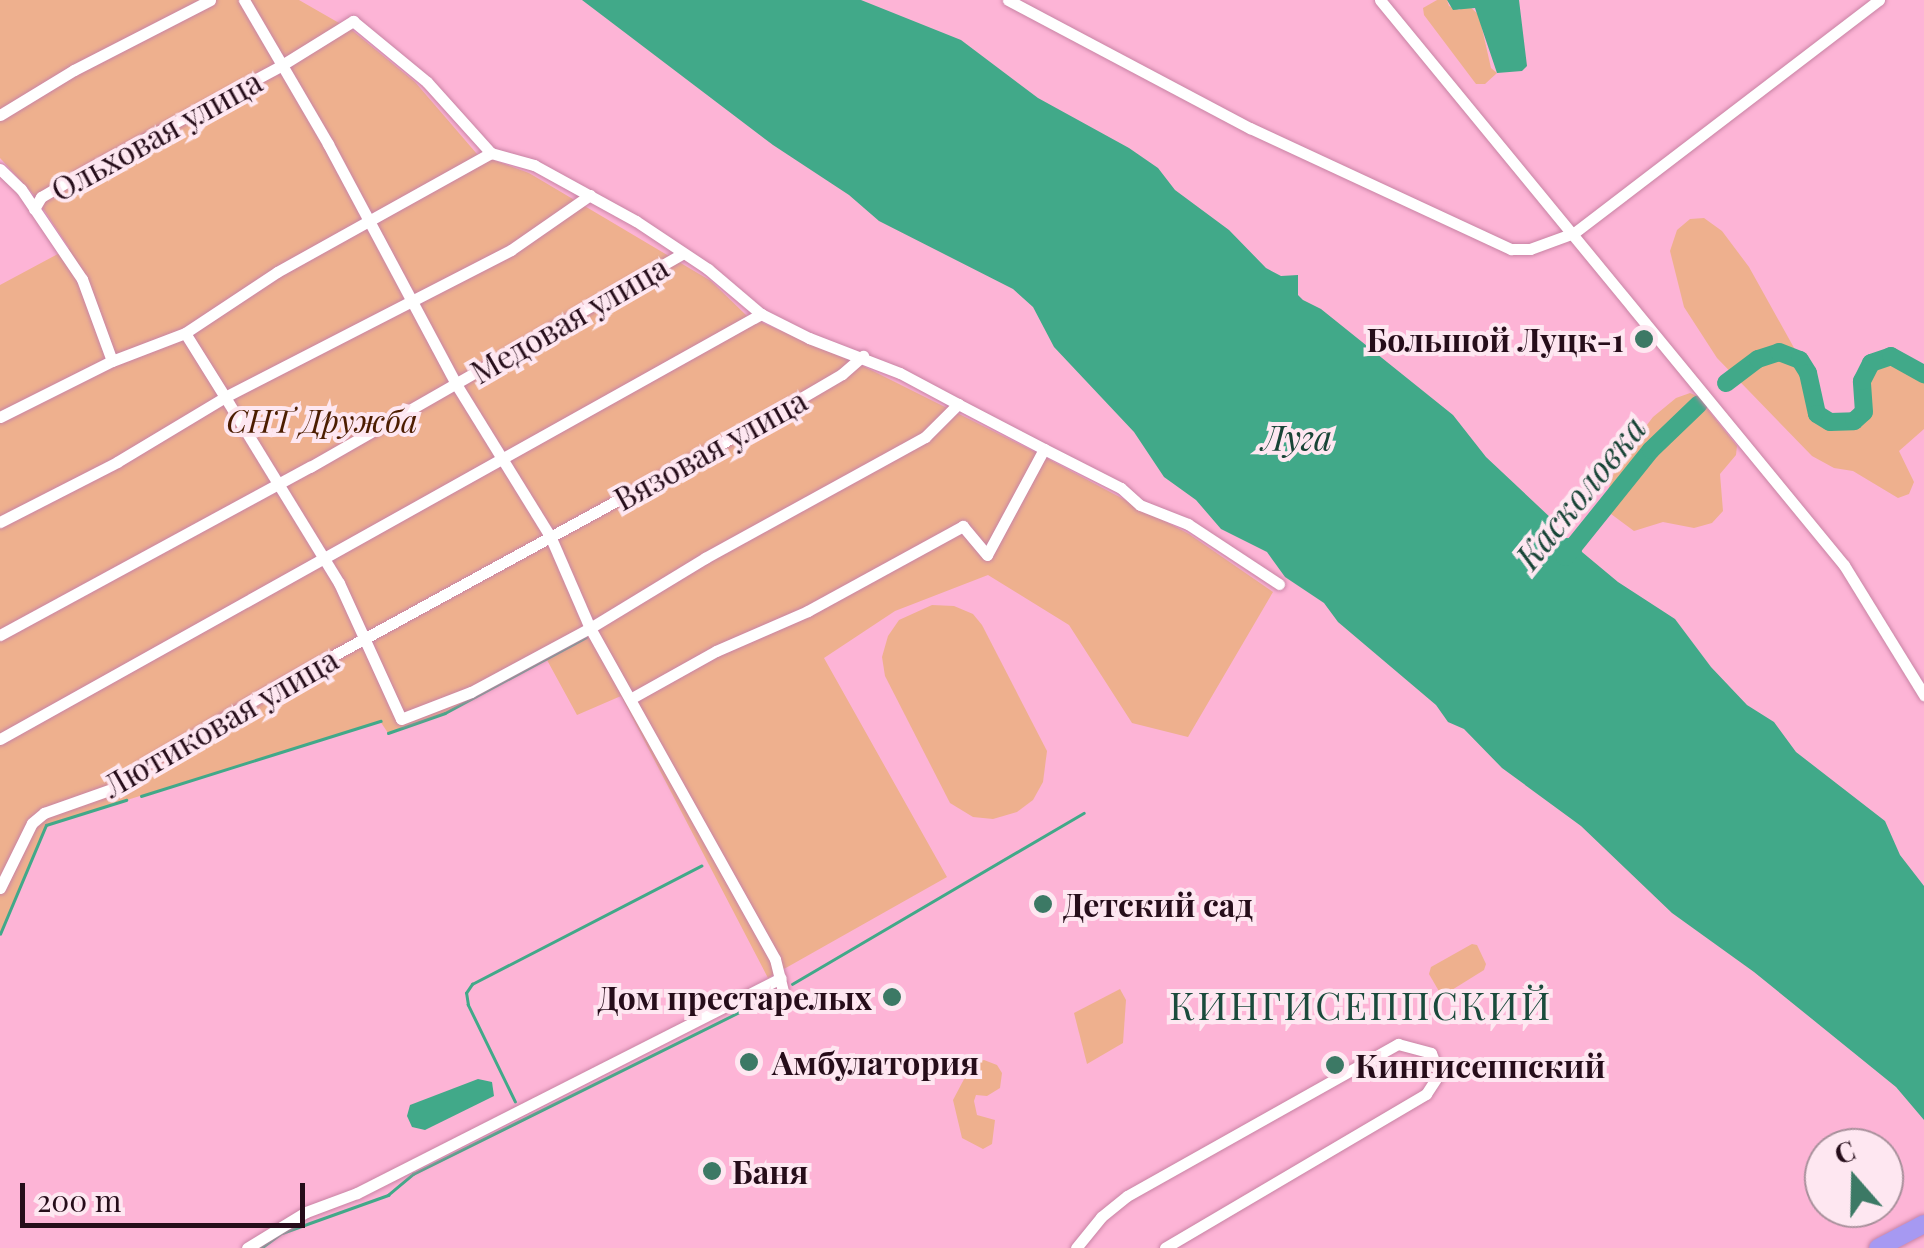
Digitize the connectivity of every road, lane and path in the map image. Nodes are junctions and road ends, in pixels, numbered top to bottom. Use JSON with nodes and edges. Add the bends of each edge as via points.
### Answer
{"nodes":[{"id":1,"x":210,"y":0,"type":"edge"},
{"id":2,"x":244,"y":0,"type":"edge"},
{"id":3,"x":1008,"y":0,"type":"edge"},
{"id":4,"x":1380,"y":0,"type":"edge"},
{"id":5,"x":1879,"y":0,"type":"edge"},
{"id":6,"x":282,"y":65,"type":"junction"},
{"id":7,"x":0,"y":115,"type":"edge"},
{"id":8,"x":491,"y":153,"type":"junction"},
{"id":9,"x":0,"y":170,"type":"edge"},
{"id":10,"x":590,"y":195,"type":"junction"},
{"id":11,"x":34,"y":208,"type":"junction"},
{"id":12,"x":368,"y":220,"type":"junction"},
{"id":13,"x":1574,"y":233,"type":"junction"},
{"id":14,"x":682,"y":254,"type":"junction"},
{"id":15,"x":410,"y":302,"type":"junction"},
{"id":16,"x":761,"y":314,"type":"junction"},
{"id":17,"x":185,"y":333,"type":"junction"},
{"id":18,"x":863,"y":356,"type":"junction"},
{"id":19,"x":112,"y":362,"type":"junction"},
{"id":20,"x":456,"y":384,"type":"junction"},
{"id":21,"x":225,"y":397,"type":"junction"},
{"id":22,"x":958,"y":404,"type":"junction"},
{"id":23,"x":0,"y":417,"type":"edge"},
{"id":24,"x":1044,"y":449,"type":"junction"},
{"id":25,"x":502,"y":462,"type":"junction"},
{"id":26,"x":280,"y":482,"type":"junction"},
{"id":27,"x":0,"y":522,"type":"edge"},
{"id":28,"x":553,"y":538,"type":"junction"},
{"id":29,"x":324,"y":556,"type":"junction"},
{"id":30,"x":1278,"y":584,"type":"dead end"},
{"id":31,"x":590,"y":628,"type":"junction"},
{"id":32,"x":0,"y":635,"type":"edge"},
{"id":33,"x":365,"y":640,"type":"junction"},
{"id":34,"x":1924,"y":694,"type":"edge"},
{"id":35,"x":630,"y":700,"type":"junction"},
{"id":36,"x":0,"y":738,"type":"edge"},
{"id":37,"x":0,"y":888,"type":"edge"},
{"id":38,"x":1923,"y":1224,"type":"edge"},
{"id":39,"x":247,"y":1248,"type":"edge"},
{"id":40,"x":1076,"y":1248,"type":"edge"},
{"id":41,"x":1164,"y":1248,"type":"edge"},
{"id":42,"x":1878,"y":1248,"type":"edge"}],
"edges":[{"from":1,"to":7,"type":"street"},
{"from":2,"to":6,"type":"street"},
{"from":3,"to":13,"type":"street","via":[[1250,128],[1511,249]]},
{"from":4,"to":13,"type":"street"},
{"from":5,"to":13,"type":"street"},
{"from":6,"to":8,"type":"street","name":"Ольховая улица","via":[[353,21],[426,82]]},
{"from":6,"to":11,"type":"street","name":"Ольховая улица","via":[[94,166]]},
{"from":6,"to":12,"type":"street"},
{"from":8,"to":10,"type":"street","via":[[534,165]]},
{"from":8,"to":12,"type":"street"},
{"from":9,"to":11,"type":"street"},
{"from":10,"to":14,"type":"street"},
{"from":10,"to":15,"type":"street","via":[[511,250]]},
{"from":11,"to":19,"type":"street","via":[[82,279]]},
{"from":12,"to":15,"type":"street"},
{"from":12,"to":17,"type":"street"},
{"from":13,"to":34,"type":"street","via":[[1844,565]]},
{"from":14,"to":16,"type":"street"},
{"from":14,"to":20,"type":"street","name":"Медовая улица"},
{"from":15,"to":20,"type":"street"},
{"from":15,"to":21,"type":"street"},
{"from":16,"to":18,"type":"street"},
{"from":16,"to":25,"type":"street"},
{"from":17,"to":19,"type":"street"},
{"from":17,"to":21,"type":"street"},
{"from":18,"to":22,"type":"street"},
{"from":18,"to":28,"type":"street","name":"Вязовая улица","via":[[804,397]]},
{"from":19,"to":23,"type":"street"},
{"from":20,"to":25,"type":"street"},
{"from":20,"to":26,"type":"street","name":"Медовая улица"},
{"from":21,"to":26,"type":"street"},
{"from":21,"to":27,"type":"street"},
{"from":22,"to":24,"type":"street"},
{"from":22,"to":31,"type":"street","via":[[924,437]]},
{"from":24,"to":30,"type":"street","via":[[1188,524]]},
{"from":24,"to":35,"type":"street","via":[[987,555],[963,526]]},
{"from":25,"to":28,"type":"street"},
{"from":25,"to":29,"type":"street"},
{"from":26,"to":29,"type":"street"},
{"from":26,"to":32,"type":"street","name":"Медовая улица"},
{"from":28,"to":31,"type":"street"},
{"from":28,"to":33,"type":"street","name":"Вязовая улица"},
{"from":29,"to":33,"type":"street"},
{"from":29,"to":36,"type":"street"},
{"from":31,"to":33,"type":"street","via":[[471,692],[402,718]]},
{"from":31,"to":35,"type":"street"},
{"from":33,"to":37,"type":"street","name":"Лютиковая улица","via":[[140,767],[126,784],[44,813],[32,823]]},
{"from":35,"to":39,"type":"street","via":[[775,959],[782,984],[306,1212]]},
{"from":38,"to":42,"type":"highway"},
{"from":40,"to":41,"type":"street","via":[[1128,1196],[1398,1044],[1432,1053],[1439,1074],[1426,1094]]}]}
